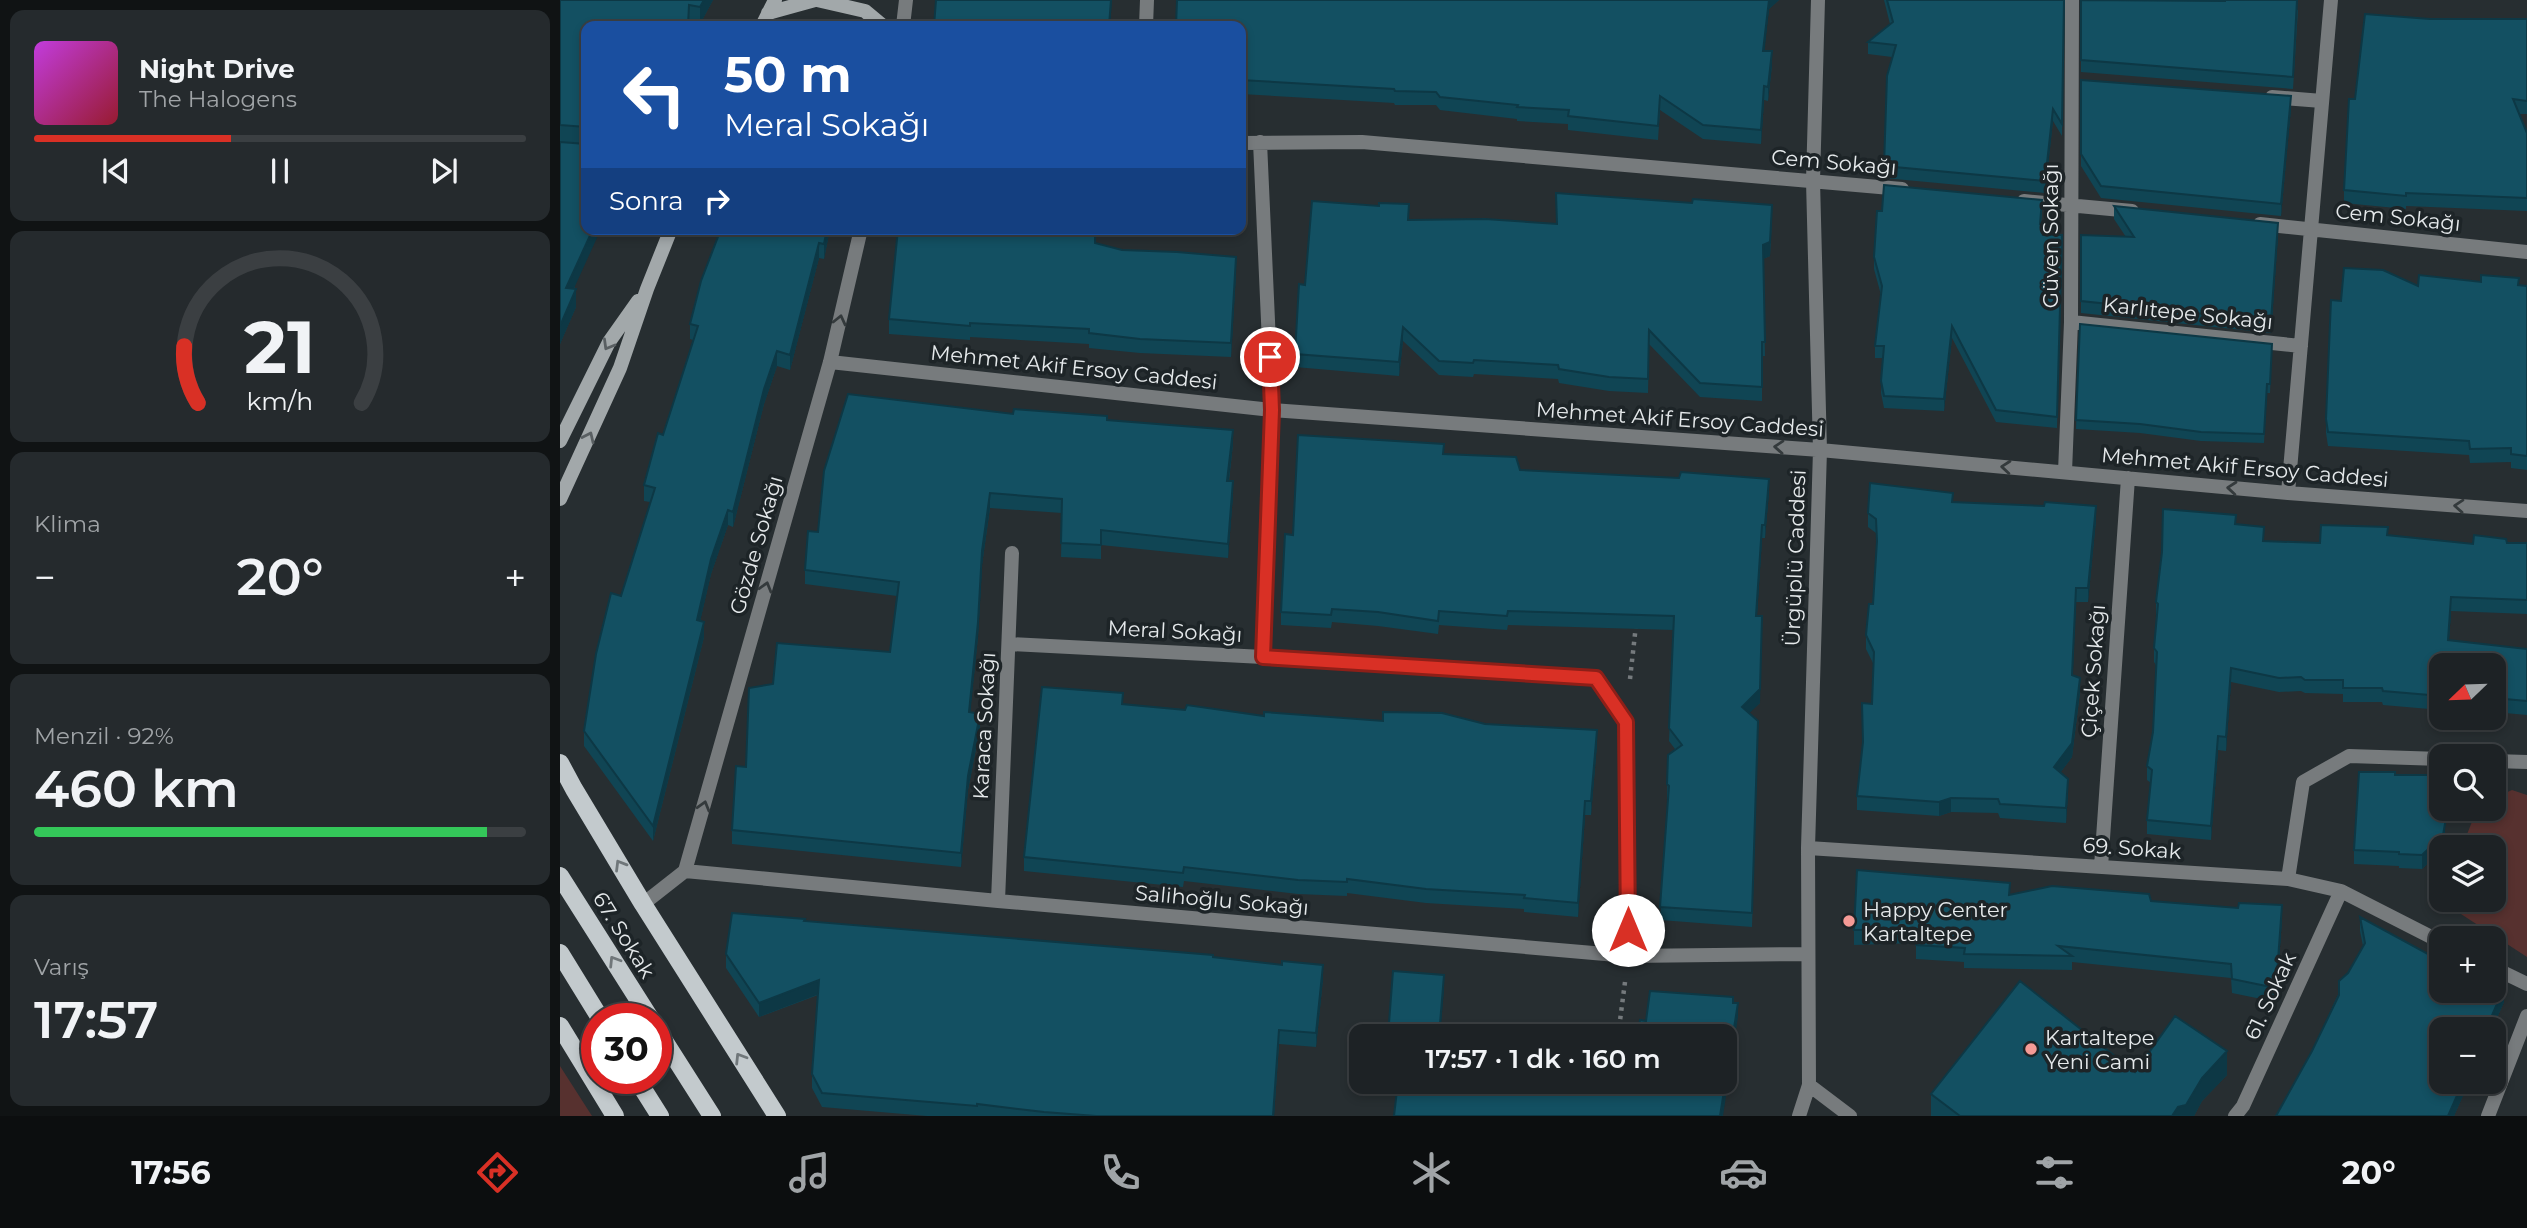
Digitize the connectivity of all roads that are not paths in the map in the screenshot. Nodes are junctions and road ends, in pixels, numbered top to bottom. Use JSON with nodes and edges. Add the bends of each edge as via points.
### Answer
{"nodes":[{"id":1,"x":816,"y":0,"type":"edge"},
{"id":2,"x":906,"y":0,"type":"edge"},
{"id":3,"x":1147,"y":0,"type":"edge"},
{"id":4,"x":1818,"y":0,"type":"edge"},
{"id":5,"x":2072,"y":0,"type":"edge"},
{"id":6,"x":2331,"y":0,"type":"edge"},
{"id":7,"x":768,"y":13,"type":"edge"},
{"id":8,"x":877,"y":21,"type":"edge"},
{"id":9,"x":904,"y":21,"type":"edge"},
{"id":10,"x":1146,"y":21,"type":"edge"},
{"id":11,"x":2253,"y":96,"type":"edge"},
{"id":12,"x":2322,"y":101,"type":"junction"},
{"id":13,"x":1260,"y":142,"type":"junction"},
{"id":14,"x":1246,"y":143,"type":"edge"},
{"id":15,"x":1813,"y":181,"type":"junction"},
{"id":16,"x":1921,"y":191,"type":"edge"},
{"id":17,"x":2016,"y":200,"type":"edge"},
{"id":18,"x":2070,"y":205,"type":"junction"},
{"id":19,"x":2150,"y":213,"type":"edge"},
{"id":20,"x":2244,"y":222,"type":"edge"},
{"id":21,"x":2311,"y":229,"type":"junction"},
{"id":22,"x":669,"y":235,"type":"edge"},
{"id":23,"x":860,"y":235,"type":"edge"},
{"id":24,"x":2527,"y":252,"type":"edge"},
{"id":25,"x":648,"y":289,"type":"junction"},
{"id":26,"x":2071,"y":322,"type":"junction"},
{"id":27,"x":2301,"y":346,"type":"junction"},
{"id":28,"x":830,"y":362,"type":"junction"},
{"id":29,"x":1272,"y":410,"type":"junction"},
{"id":30,"x":560,"y":441,"type":"edge"},
{"id":31,"x":1820,"y":450,"type":"junction"},
{"id":32,"x":2065,"y":472,"type":"junction"},
{"id":33,"x":2127,"y":478,"type":"junction"},
{"id":34,"x":2288,"y":493,"type":"junction"},
{"id":35,"x":560,"y":499,"type":"edge"},
{"id":36,"x":2527,"y":511,"type":"edge"},
{"id":37,"x":1012,"y":553,"type":"dead end"},
{"id":38,"x":1009,"y":644,"type":"junction"},
{"id":39,"x":1263,"y":657,"type":"junction"},
{"id":40,"x":2429,"y":759,"type":"edge"},
{"id":41,"x":2506,"y":761,"type":"edge"},
{"id":42,"x":2527,"y":762,"type":"edge"},
{"id":43,"x":560,"y":763,"type":"edge"},
{"id":44,"x":1808,"y":848,"type":"junction"},
{"id":45,"x":2101,"y":867,"type":"junction"},
{"id":46,"x":685,"y":871,"type":"junction"},
{"id":47,"x":560,"y":876,"type":"edge"},
{"id":48,"x":2288,"y":879,"type":"junction"},
{"id":49,"x":2341,"y":891,"type":"junction"},
{"id":50,"x":998,"y":901,"type":"junction"},
{"id":51,"x":643,"y":904,"type":"junction"},
{"id":52,"x":2429,"y":936,"type":"edge"},
{"id":53,"x":560,"y":953,"type":"edge"},
{"id":54,"x":1808,"y":954,"type":"junction"},
{"id":55,"x":1628,"y":957,"type":"junction"},
{"id":56,"x":2506,"y":974,"type":"edge"},
{"id":57,"x":2527,"y":984,"type":"edge"},
{"id":58,"x":591,"y":1003,"type":"edge"},
{"id":59,"x":640,"y":1003,"type":"edge"},
{"id":60,"x":2527,"y":1016,"type":"edge"},
{"id":61,"x":560,"y":1026,"type":"edge"},
{"id":62,"x":672,"y":1053,"type":"edge"},
{"id":63,"x":1809,"y":1085,"type":"junction"},
{"id":64,"x":646,"y":1094,"type":"edge"},
{"id":65,"x":615,"y":1116,"type":"edge"},
{"id":66,"x":660,"y":1116,"type":"edge"},
{"id":67,"x":712,"y":1116,"type":"edge"},
{"id":68,"x":777,"y":1116,"type":"edge"},
{"id":69,"x":1799,"y":1116,"type":"edge"},
{"id":70,"x":1850,"y":1116,"type":"edge"},
{"id":71,"x":2235,"y":1116,"type":"edge"},
{"id":72,"x":2488,"y":1116,"type":"edge"}],
"edges":[{"from":1,"to":7,"type":"main road"},
{"from":1,"to":8,"type":"main road","via":[[865,11]]},
{"from":2,"to":9,"type":"street"},
{"from":3,"to":10,"type":"street"},
{"from":4,"to":15,"type":"street","name":"Ürgüplü Caddesi"},
{"from":5,"to":18,"type":"street","name":"Güven Sokağı","via":[[2078,81]]},
{"from":6,"to":12,"type":"street"},
{"from":11,"to":12,"type":"street"},
{"from":12,"to":21,"type":"street"},
{"from":13,"to":14,"type":"street","name":"Cem Sokağı"},
{"from":13,"to":15,"type":"street","name":"Cem Sokağı","via":[[1362,142]]},
{"from":13,"to":29,"type":"street"},
{"from":15,"to":16,"type":"street","name":"Cem Sokağı"},
{"from":15,"to":31,"type":"street","name":"Ürgüplü Caddesi"},
{"from":17,"to":18,"type":"street"},
{"from":18,"to":19,"type":"street"},
{"from":18,"to":26,"type":"street","name":"Güven Sokağı"},
{"from":20,"to":21,"type":"street","name":"Cem Sokağı"},
{"from":21,"to":24,"type":"street","name":"Cem Sokağı"},
{"from":21,"to":27,"type":"street"},
{"from":22,"to":25,"type":"main road"},
{"from":28,"to":23,"type":"street","name":"Gözde Sokağı","one_way":true},
{"from":25,"to":30,"type":"main road","one_way":true,"via":[[609,342]]},
{"from":35,"to":25,"type":"main road","one_way":true,"via":[[620,368]]},
{"from":26,"to":27,"type":"street","name":"Karlıtepe Sokağı"},
{"from":26,"to":32,"type":"street","name":"Güven Sokağı"},
{"from":27,"to":34,"type":"street"},
{"from":28,"to":29,"type":"street","name":"Mehmet Akif Ersoy Caddesi"},
{"from":46,"to":28,"type":"street","name":"Gözde Sokağı","one_way":true},
{"from":31,"to":29,"type":"street","name":"Mehmet Akif Ersoy Caddesi","one_way":true},
{"from":29,"to":39,"type":"street"},
{"from":32,"to":31,"type":"street","name":"Mehmet Akif Ersoy Caddesi","one_way":true},
{"from":31,"to":44,"type":"street","name":"Ürgüplü Caddesi"},
{"from":32,"to":33,"type":"street","name":"Mehmet Akif Ersoy Caddesi"},
{"from":34,"to":33,"type":"street","name":"Mehmet Akif Ersoy Caddesi","one_way":true},
{"from":33,"to":45,"type":"street","name":"Çiçek Sokağı"},
{"from":36,"to":34,"type":"street","name":"Mehmet Akif Ersoy Caddesi","one_way":true},
{"from":37,"to":38,"type":"street","name":"Karaca Sokağı"},
{"from":38,"to":39,"type":"street","name":"Meral Sokağı"},
{"from":38,"to":50,"type":"street","name":"Karaca Sokağı"},
{"from":39,"to":55,"type":"street","name":"Meral Sokağı","via":[[1596,678],[1626,722]]},
{"from":40,"to":48,"type":"street","via":[[2349,756],[2303,782]]},
{"from":41,"to":42,"type":"street"},
{"from":51,"to":43,"type":"main road","one_way":true},
{"from":44,"to":45,"type":"street","name":"69. Sokak"},
{"from":44,"to":54,"type":"street","name":"Ürgüplü Caddesi"},
{"from":45,"to":48,"type":"street","name":"69. Sokak"},
{"from":46,"to":50,"type":"street","name":"Salihoğlu Sokağı"},
{"from":46,"to":51,"type":"street"},
{"from":59,"to":47,"type":"main road","name":"67. Sokak","one_way":true},
{"from":48,"to":49,"type":"street","name":"69. Sokak"},
{"from":49,"to":52,"type":"street","name":"69. Sokak"},
{"from":49,"to":71,"type":"street","name":"61. Sokak"},
{"from":50,"to":55,"type":"street","name":"Salihoğlu Sokağı"},
{"from":68,"to":51,"type":"main road","one_way":true},
{"from":53,"to":58,"type":"main road"},
{"from":54,"to":55,"type":"street","name":"Salihoğlu Sokağı"},
{"from":54,"to":63,"type":"street","name":"Ürgüplü Caddesi"},
{"from":56,"to":57,"type":"street"},
{"from":60,"to":72,"type":"street"},
{"from":61,"to":65,"type":"main road"},
{"from":62,"to":67,"type":"main road"},
{"from":63,"to":69,"type":"street","name":"Ürgüplü Caddesi"},
{"from":63,"to":70,"type":"street"},
{"from":64,"to":66,"type":"main road"}]}
